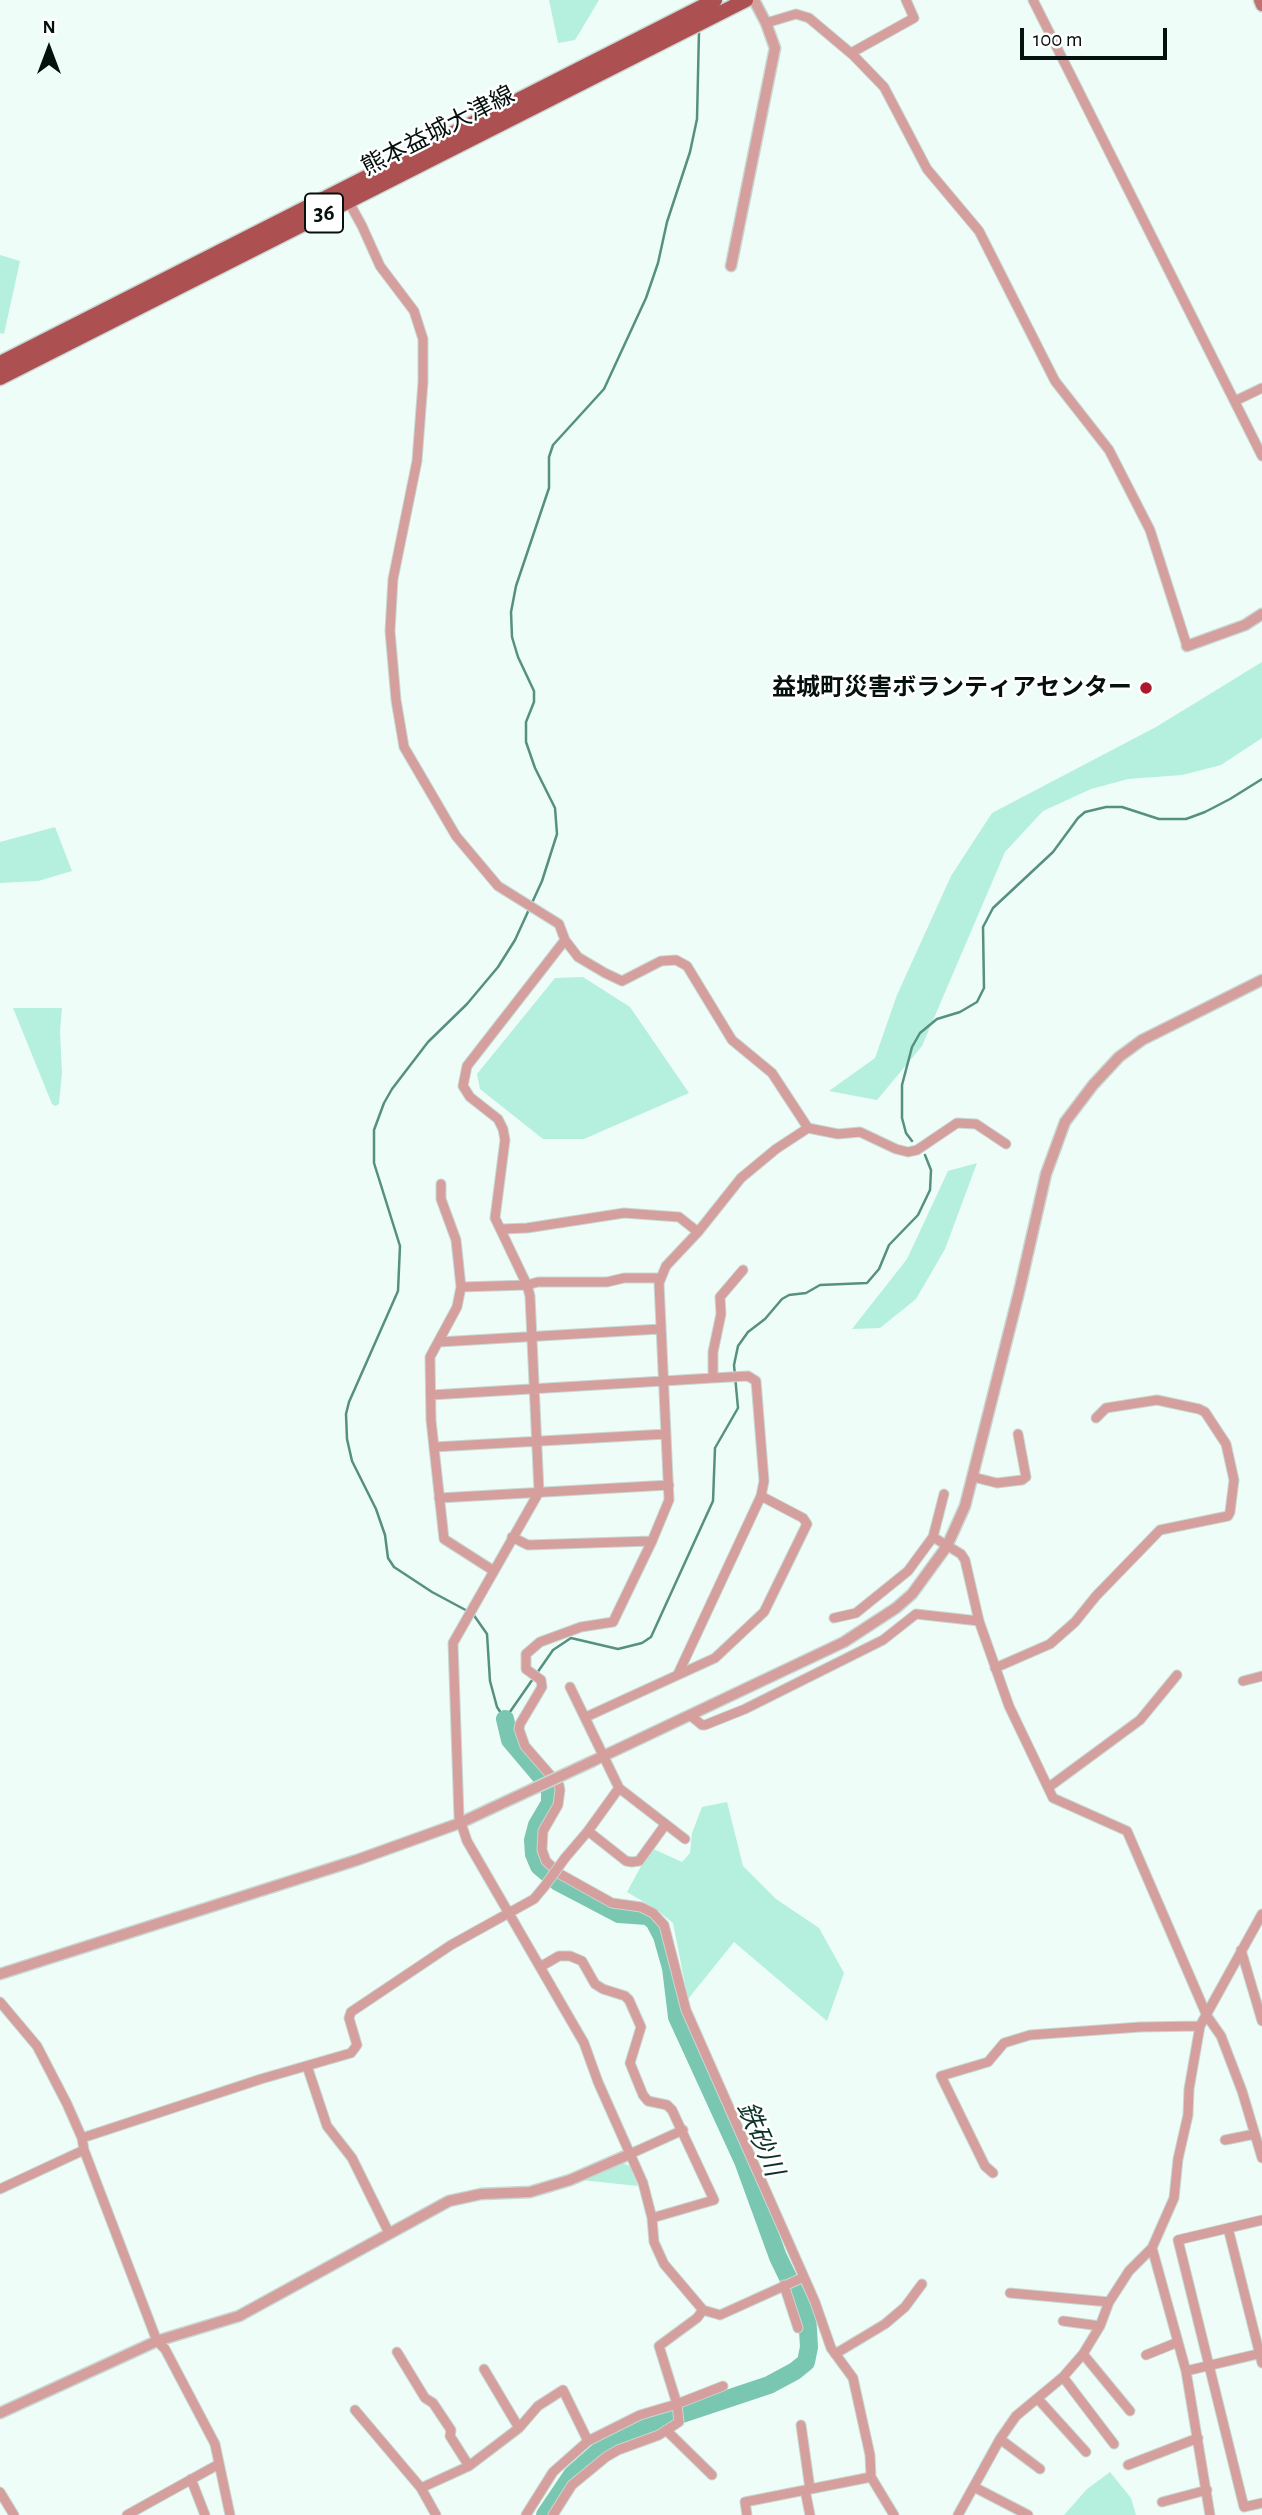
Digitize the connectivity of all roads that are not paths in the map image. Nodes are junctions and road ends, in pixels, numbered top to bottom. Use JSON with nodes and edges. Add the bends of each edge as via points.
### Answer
{"nodes":[{"id":1,"x":715,"y":0,"type":"edge"},
{"id":2,"x":746,"y":0,"type":"edge"},
{"id":3,"x":754,"y":0,"type":"edge"},
{"id":4,"x":906,"y":0,"type":"edge"},
{"id":5,"x":1033,"y":0,"type":"edge"},
{"id":6,"x":766,"y":23,"type":"junction"},
{"id":7,"x":645,"y":44,"type":"junction"},
{"id":8,"x":851,"y":53,"type":"junction"},
{"id":9,"x":345,"y":195,"type":"junction"},
{"id":10,"x":731,"y":266,"type":"dead end"},
{"id":11,"x":0,"y":363,"type":"edge"},
{"id":12,"x":0,"y":378,"type":"edge"},
{"id":13,"x":1262,"y":388,"type":"edge"},
{"id":14,"x":1235,"y":401,"type":"junction"},
{"id":15,"x":1262,"y":456,"type":"edge"},
{"id":16,"x":1262,"y":614,"type":"edge"},
{"id":17,"x":1187,"y":646,"type":"joint"},
{"id":18,"x":565,"y":940,"type":"junction"},
{"id":19,"x":1262,"y":980,"type":"edge"},
{"id":20,"x":808,"y":1128,"type":"junction"},
{"id":21,"x":1006,"y":1144,"type":"dead end"},
{"id":22,"x":441,"y":1184,"type":"dead end"},
{"id":23,"x":502,"y":1229,"type":"junction"},
{"id":24,"x":698,"y":1232,"type":"junction"},
{"id":25,"x":743,"y":1270,"type":"dead end"},
{"id":26,"x":661,"y":1278,"type":"junction"},
{"id":27,"x":527,"y":1285,"type":"junction"},
{"id":28,"x":461,"y":1287,"type":"junction"},
{"id":29,"x":660,"y":1329,"type":"junction"},
{"id":30,"x":532,"y":1336,"type":"junction"},
{"id":31,"x":439,"y":1342,"type":"junction"},
{"id":32,"x":717,"y":1378,"type":"junction"},
{"id":33,"x":663,"y":1381,"type":"junction"},
{"id":34,"x":535,"y":1390,"type":"junction"},
{"id":35,"x":431,"y":1395,"type":"junction"},
{"id":36,"x":1096,"y":1418,"type":"dead end"},
{"id":37,"x":666,"y":1434,"type":"junction"},
{"id":38,"x":1018,"y":1434,"type":"dead end"},
{"id":39,"x":537,"y":1441,"type":"junction"},
{"id":40,"x":434,"y":1447,"type":"junction"},
{"id":41,"x":973,"y":1477,"type":"junction"},
{"id":42,"x":669,"y":1485,"type":"junction"},
{"id":43,"x":539,"y":1492,"type":"junction"},
{"id":44,"x":944,"y":1494,"type":"dead end"},
{"id":45,"x":761,"y":1496,"type":"junction"},
{"id":46,"x":439,"y":1498,"type":"junction"},
{"id":47,"x":512,"y":1537,"type":"junction"},
{"id":48,"x":933,"y":1537,"type":"junction"},
{"id":49,"x":652,"y":1541,"type":"junction"},
{"id":50,"x":947,"y":1546,"type":"junction"},
{"id":51,"x":494,"y":1571,"type":"junction"},
{"id":52,"x":834,"y":1618,"type":"dead end"},
{"id":53,"x":979,"y":1621,"type":"junction"},
{"id":54,"x":995,"y":1668,"type":"junction"},
{"id":55,"x":678,"y":1674,"type":"junction"},
{"id":56,"x":1177,"y":1675,"type":"dead end"},
{"id":57,"x":1262,"y":1676,"type":"edge"},
{"id":58,"x":1243,"y":1681,"type":"dead end"},
{"id":59,"x":570,"y":1687,"type":"dead end"},
{"id":60,"x":691,"y":1716,"type":"junction"},
{"id":61,"x":586,"y":1717,"type":"junction"},
{"id":62,"x":605,"y":1756,"type":"junction"},
{"id":63,"x":1049,"y":1787,"type":"junction"},
{"id":64,"x":618,"y":1788,"type":"junction"},
{"id":65,"x":460,"y":1822,"type":"junction"},
{"id":66,"x":665,"y":1825,"type":"junction"},
{"id":67,"x":588,"y":1831,"type":"junction"},
{"id":68,"x":685,"y":1839,"type":"dead end"},
{"id":69,"x":509,"y":1913,"type":"junction"},
{"id":70,"x":1262,"y":1914,"type":"edge"},
{"id":71,"x":1241,"y":1950,"type":"junction"},
{"id":72,"x":540,"y":1967,"type":"junction"},
{"id":73,"x":0,"y":1974,"type":"edge"},
{"id":74,"x":0,"y":2002,"type":"edge"},
{"id":75,"x":1207,"y":2016,"type":"junction"},
{"id":76,"x":1262,"y":2021,"type":"edge"},
{"id":77,"x":1200,"y":2026,"type":"junction"},
{"id":78,"x":307,"y":2066,"type":"junction"},
{"id":79,"x":683,"y":2130,"type":"junction"},
{"id":80,"x":1257,"y":2134,"type":"edge"},
{"id":81,"x":82,"y":2138,"type":"junction"},
{"id":82,"x":1225,"y":2140,"type":"dead end"},
{"id":83,"x":84,"y":2150,"type":"junction"},
{"id":84,"x":630,"y":2154,"type":"junction"},
{"id":85,"x":1262,"y":2158,"type":"edge"},
{"id":86,"x":993,"y":2173,"type":"dead end"},
{"id":87,"x":0,"y":2189,"type":"edge"},
{"id":88,"x":652,"y":2218,"type":"junction"},
{"id":89,"x":1262,"y":2220,"type":"edge"},
{"id":90,"x":1228,"y":2228,"type":"junction"},
{"id":91,"x":389,"y":2233,"type":"junction"},
{"id":92,"x":1152,"y":2248,"type":"junction"},
{"id":93,"x":804,"y":2277,"type":"junction"},
{"id":94,"x":922,"y":2284,"type":"dead end"},
{"id":95,"x":784,"y":2285,"type":"junction"},
{"id":96,"x":1010,"y":2293,"type":"dead end"},
{"id":97,"x":1110,"y":2302,"type":"junction"},
{"id":98,"x":704,"y":2310,"type":"junction"},
{"id":99,"x":1063,"y":2321,"type":"dead end"},
{"id":100,"x":1100,"y":2326,"type":"junction"},
{"id":101,"x":797,"y":2328,"type":"dead end"},
{"id":102,"x":157,"y":2341,"type":"junction"},
{"id":103,"x":1178,"y":2342,"type":"junction"},
{"id":104,"x":397,"y":2352,"type":"dead end"},
{"id":105,"x":835,"y":2354,"type":"junction"},
{"id":106,"x":1083,"y":2354,"type":"junction"},
{"id":107,"x":1146,"y":2355,"type":"dead end"},
{"id":108,"x":1261,"y":2357,"type":"edge"},
{"id":109,"x":1209,"y":2365,"type":"junction"},
{"id":110,"x":484,"y":2369,"type":"dead end"},
{"id":111,"x":1186,"y":2371,"type":"junction"},
{"id":112,"x":1063,"y":2377,"type":"junction"},
{"id":113,"x":723,"y":2385,"type":"dead end"},
{"id":114,"x":1038,"y":2399,"type":"junction"},
{"id":115,"x":677,"y":2404,"type":"junction"},
{"id":116,"x":355,"y":2410,"type":"dead end"},
{"id":117,"x":1130,"y":2411,"type":"dead end"},
{"id":118,"x":0,"y":2413,"type":"edge"},
{"id":119,"x":801,"y":2425,"type":"dead end"},
{"id":120,"x":519,"y":2428,"type":"junction"},
{"id":121,"x":666,"y":2430,"type":"junction"},
{"id":122,"x":1198,"y":2438,"type":"junction"},
{"id":123,"x":1000,"y":2439,"type":"junction"},
{"id":124,"x":588,"y":2441,"type":"junction"},
{"id":125,"x":1114,"y":2444,"type":"dead end"},
{"id":126,"x":1086,"y":2452,"type":"dead end"},
{"id":127,"x":219,"y":2464,"type":"junction"},
{"id":128,"x":1128,"y":2465,"type":"dead end"},
{"id":129,"x":469,"y":2466,"type":"junction"},
{"id":130,"x":1040,"y":2469,"type":"dead end"},
{"id":131,"x":712,"y":2474,"type":"dead end"},
{"id":132,"x":871,"y":2477,"type":"junction"},
{"id":133,"x":191,"y":2479,"type":"junction"},
{"id":134,"x":974,"y":2487,"type":"junction"},
{"id":135,"x":421,"y":2488,"type":"junction"},
{"id":136,"x":808,"y":2490,"type":"junction"},
{"id":137,"x":1207,"y":2490,"type":"junction"},
{"id":138,"x":0,"y":2492,"type":"edge"},
{"id":139,"x":1161,"y":2502,"type":"dead end"},
{"id":140,"x":1262,"y":2502,"type":"edge"},
{"id":141,"x":14,"y":2515,"type":"edge"},
{"id":142,"x":127,"y":2515,"type":"edge"},
{"id":143,"x":205,"y":2515,"type":"edge"},
{"id":144,"x":230,"y":2515,"type":"edge"},
{"id":145,"x":436,"y":2515,"type":"edge"},
{"id":146,"x":526,"y":2515,"type":"edge"},
{"id":147,"x":553,"y":2515,"type":"edge"},
{"id":148,"x":747,"y":2515,"type":"edge"},
{"id":149,"x":810,"y":2515,"type":"edge"},
{"id":150,"x":894,"y":2515,"type":"edge"},
{"id":151,"x":958,"y":2515,"type":"edge"},
{"id":152,"x":1028,"y":2515,"type":"edge"},
{"id":153,"x":1210,"y":2515,"type":"edge"}],
"edges":[{"from":1,"to":7,"type":"main road","name":"熊本益城大津線","number":"36"},
{"from":2,"to":7,"type":"main road","name":"熊本益城大津線","number":"36"},
{"from":3,"to":6,"type":"street"},
{"from":4,"to":8,"type":"street","via":[[914,18]]},
{"from":5,"to":14,"type":"street"},
{"from":6,"to":8,"type":"street","via":[[796,14],[809,18]]},
{"from":6,"to":10,"type":"street","via":[[775,48]]},
{"from":7,"to":9,"type":"main road","name":"熊本益城大津線","number":"36"},
{"from":8,"to":17,"type":"street","via":[[884,87],[927,169],[979,231],[1055,381],[1109,450],[1150,530]]},
{"from":9,"to":11,"type":"main road","name":"熊本益城大津線","number":"36"},
{"from":9,"to":12,"type":"main road","name":"熊本益城大津線","number":"36"},
{"from":9,"to":18,"type":"street","via":[[380,266],[414,311],[423,339],[417,461],[393,579],[390,631],[404,747],[456,836],[498,886],[559,924]]},
{"from":13,"to":14,"type":"street"},
{"from":14,"to":15,"type":"street"},
{"from":16,"to":17,"type":"street"},
{"from":18,"to":20,"type":"street","via":[[578,957],[622,981],[661,961],[676,960],[687,966],[732,1040],[772,1073]]},
{"from":18,"to":23,"type":"street","via":[[467,1066],[464,1086],[470,1097],[498,1119],[503,1129],[495,1218]]},
{"from":19,"to":41,"type":"street","via":[[1119,1057],[1065,1122],[1046,1174]]},
{"from":20,"to":21,"type":"street","via":[[838,1134],[860,1132],[908,1152],[957,1123],[976,1125]]},
{"from":20,"to":24,"type":"street","via":[[741,1178]]},
{"from":22,"to":28,"type":"street","via":[[441,1199],[456,1240]]},
{"from":23,"to":24,"type":"street","via":[[624,1213],[678,1217]]},
{"from":23,"to":27,"type":"street"},
{"from":24,"to":26,"type":"street","via":[[666,1266]]},
{"from":25,"to":32,"type":"street","via":[[720,1297],[713,1352]]},
{"from":26,"to":27,"type":"street"},
{"from":26,"to":29,"type":"street"},
{"from":27,"to":28,"type":"street"},
{"from":27,"to":30,"type":"street"},
{"from":28,"to":31,"type":"street","via":[[457,1307]]},
{"from":29,"to":30,"type":"street"},
{"from":29,"to":33,"type":"street"},
{"from":30,"to":31,"type":"street"},
{"from":30,"to":34,"type":"street"},
{"from":31,"to":35,"type":"street","via":[[430,1356]]},
{"from":32,"to":33,"type":"street"},
{"from":32,"to":45,"type":"street","via":[[748,1376],[757,1383],[764,1481]]},
{"from":33,"to":34,"type":"street"},
{"from":33,"to":37,"type":"street"},
{"from":34,"to":35,"type":"street"},
{"from":34,"to":39,"type":"street"},
{"from":35,"to":40,"type":"street"},
{"from":36,"to":54,"type":"street","via":[[1107,1408],[1157,1400],[1205,1412],[1226,1444],[1234,1480],[1230,1512],[1160,1531],[1050,1644]]},
{"from":37,"to":39,"type":"street"},
{"from":37,"to":42,"type":"street"},
{"from":38,"to":41,"type":"street","via":[[1027,1477],[997,1483]]},
{"from":39,"to":40,"type":"street"},
{"from":39,"to":43,"type":"street"},
{"from":40,"to":46,"type":"street"},
{"from":41,"to":50,"type":"street"},
{"from":42,"to":43,"type":"street"},
{"from":42,"to":49,"type":"street","via":[[669,1500]]},
{"from":43,"to":46,"type":"street"},
{"from":43,"to":47,"type":"street"},
{"from":44,"to":48,"type":"street"},
{"from":45,"to":55,"type":"street"},
{"from":45,"to":55,"type":"street","via":[[803,1518],[807,1526],[764,1612],[715,1658]]},
{"from":46,"to":51,"type":"street","via":[[444,1539]]},
{"from":47,"to":49,"type":"street","via":[[528,1545]]},
{"from":47,"to":51,"type":"street"},
{"from":48,"to":50,"type":"street"},
{"from":48,"to":52,"type":"street","via":[[908,1571],[882,1593],[856,1613]]},
{"from":49,"to":93,"type":"street","via":[[613,1622],[581,1627],[540,1642],[526,1654],[524,1664],[541,1680],[542,1687],[519,1729],[525,1745],[560,1790],[558,1805],[542,1831],[543,1856],[560,1874],[612,1903],[641,1907],[664,1926],[686,2010]]},
{"from":50,"to":53,"type":"street","via":[[965,1560]]},
{"from":50,"to":60,"type":"street","via":[[912,1594],[873,1625]]},
{"from":51,"to":65,"type":"street","via":[[453,1643]]},
{"from":53,"to":54,"type":"street"},
{"from":53,"to":60,"type":"street","via":[[916,1614],[883,1640],[745,1709],[705,1725]]},
{"from":54,"to":63,"type":"street"},
{"from":55,"to":61,"type":"street"},
{"from":56,"to":63,"type":"street","via":[[1140,1720]]},
{"from":57,"to":58,"type":"street"},
{"from":59,"to":61,"type":"street"},
{"from":60,"to":62,"type":"street"},
{"from":61,"to":62,"type":"street"},
{"from":62,"to":64,"type":"street"},
{"from":62,"to":65,"type":"street","bridge":true},
{"from":63,"to":75,"type":"street","via":[[1053,1798],[1127,1831]]},
{"from":64,"to":66,"type":"street"},
{"from":64,"to":67,"type":"street"},
{"from":65,"to":69,"type":"street"},
{"from":65,"to":73,"type":"street","via":[[357,1860]]},
{"from":66,"to":67,"type":"street","via":[[639,1861],[632,1862]]},
{"from":66,"to":68,"type":"street"},
{"from":67,"to":69,"type":"street","bridge":true,"via":[[534,1899]]},
{"from":69,"to":72,"type":"street"},
{"from":69,"to":78,"type":"street","via":[[451,1945],[351,2012],[357,2045],[354,2052]]},
{"from":70,"to":71,"type":"street"},
{"from":71,"to":75,"type":"street"},
{"from":71,"to":76,"type":"street"},
{"from":72,"to":79,"type":"street","via":[[559,1956],[570,1956],[582,1961],[603,1989],[629,2000],[641,2027],[630,2063],[643,2095],[648,2101],[667,2105]]},
{"from":72,"to":84,"type":"street","via":[[584,2043]]},
{"from":74,"to":81,"type":"street","via":[[48,2063]]},
{"from":75,"to":77,"type":"street"},
{"from":75,"to":80,"type":"street","via":[[1221,2036]]},
{"from":77,"to":86,"type":"street","via":[[1030,2035],[1004,2043],[988,2062],[941,2076],[985,2166]]},
{"from":77,"to":92,"type":"street","via":[[1174,2198]]},
{"from":78,"to":81,"type":"street"},
{"from":78,"to":91,"type":"street","via":[[327,2126],[352,2158]]},
{"from":79,"to":84,"type":"street"},
{"from":79,"to":88,"type":"street","via":[[714,2200]]},
{"from":80,"to":82,"type":"street"},
{"from":80,"to":85,"type":"street"},
{"from":81,"to":83,"type":"street"},
{"from":83,"to":87,"type":"street"},
{"from":83,"to":102,"type":"street"},
{"from":84,"to":88,"type":"street"},
{"from":84,"to":91,"type":"street","via":[[530,2192],[449,2201]]},
{"from":88,"to":98,"type":"street","via":[[654,2242],[664,2264]]},
{"from":89,"to":90,"type":"street"},
{"from":90,"to":108,"type":"street"},
{"from":90,"to":109,"type":"street","via":[[1178,2240]]},
{"from":91,"to":102,"type":"street","via":[[239,2316]]},
{"from":92,"to":97,"type":"street","via":[[1129,2271]]},
{"from":92,"to":103,"type":"street"},
{"from":93,"to":95,"type":"street"},
{"from":93,"to":105,"type":"street"},
{"from":94,"to":105,"type":"street","via":[[885,2324]]},
{"from":95,"to":98,"type":"street","via":[[720,2315]]},
{"from":95,"to":101,"type":"street"},
{"from":96,"to":97,"type":"street"},
{"from":97,"to":100,"type":"street"},
{"from":98,"to":115,"type":"street","via":[[659,2346]]},
{"from":99,"to":100,"type":"street"},
{"from":100,"to":106,"type":"street"},
{"from":102,"to":118,"type":"street"},
{"from":102,"to":127,"type":"street","via":[[196,2406],[215,2444]]},
{"from":103,"to":107,"type":"street"},
{"from":103,"to":111,"type":"street"},
{"from":104,"to":129,"type":"street","via":[[451,2430],[450,2436]]},
{"from":105,"to":132,"type":"street","via":[[853,2378]]},
{"from":106,"to":112,"type":"street"},
{"from":106,"to":117,"type":"street"},
{"from":108,"to":109,"type":"street"},
{"from":109,"to":111,"type":"street"},
{"from":109,"to":140,"type":"street","via":[[1244,2507]]},
{"from":110,"to":120,"type":"street"},
{"from":111,"to":122,"type":"street"},
{"from":112,"to":114,"type":"street"},
{"from":112,"to":125,"type":"street"},
{"from":113,"to":115,"type":"street"},
{"from":114,"to":123,"type":"street","via":[[1016,2416]]},
{"from":114,"to":126,"type":"street"},
{"from":115,"to":121,"type":"street","via":[[679,2422]]},
{"from":115,"to":124,"type":"street","via":[[640,2415]]},
{"from":116,"to":135,"type":"street"},
{"from":119,"to":136,"type":"street"},
{"from":120,"to":124,"type":"street","via":[[538,2406],[563,2390]]},
{"from":120,"to":129,"type":"street"},
{"from":121,"to":131,"type":"street"},
{"from":121,"to":147,"type":"street","via":[[606,2457],[572,2485]]},
{"from":122,"to":128,"type":"street"},
{"from":122,"to":137,"type":"street"},
{"from":123,"to":130,"type":"street"},
{"from":123,"to":134,"type":"street"},
{"from":124,"to":146,"type":"street","via":[[553,2472]]},
{"from":127,"to":133,"type":"street"},
{"from":127,"to":144,"type":"street"},
{"from":129,"to":135,"type":"street"},
{"from":132,"to":136,"type":"street"},
{"from":132,"to":150,"type":"street"},
{"from":133,"to":142,"type":"street"},
{"from":133,"to":143,"type":"street"},
{"from":134,"to":151,"type":"street"},
{"from":134,"to":152,"type":"street"},
{"from":135,"to":145,"type":"street"},
{"from":136,"to":148,"type":"street","via":[[745,2502]]},
{"from":136,"to":149,"type":"street"},
{"from":137,"to":139,"type":"street"},
{"from":137,"to":153,"type":"street"},
{"from":138,"to":141,"type":"street"}]}
